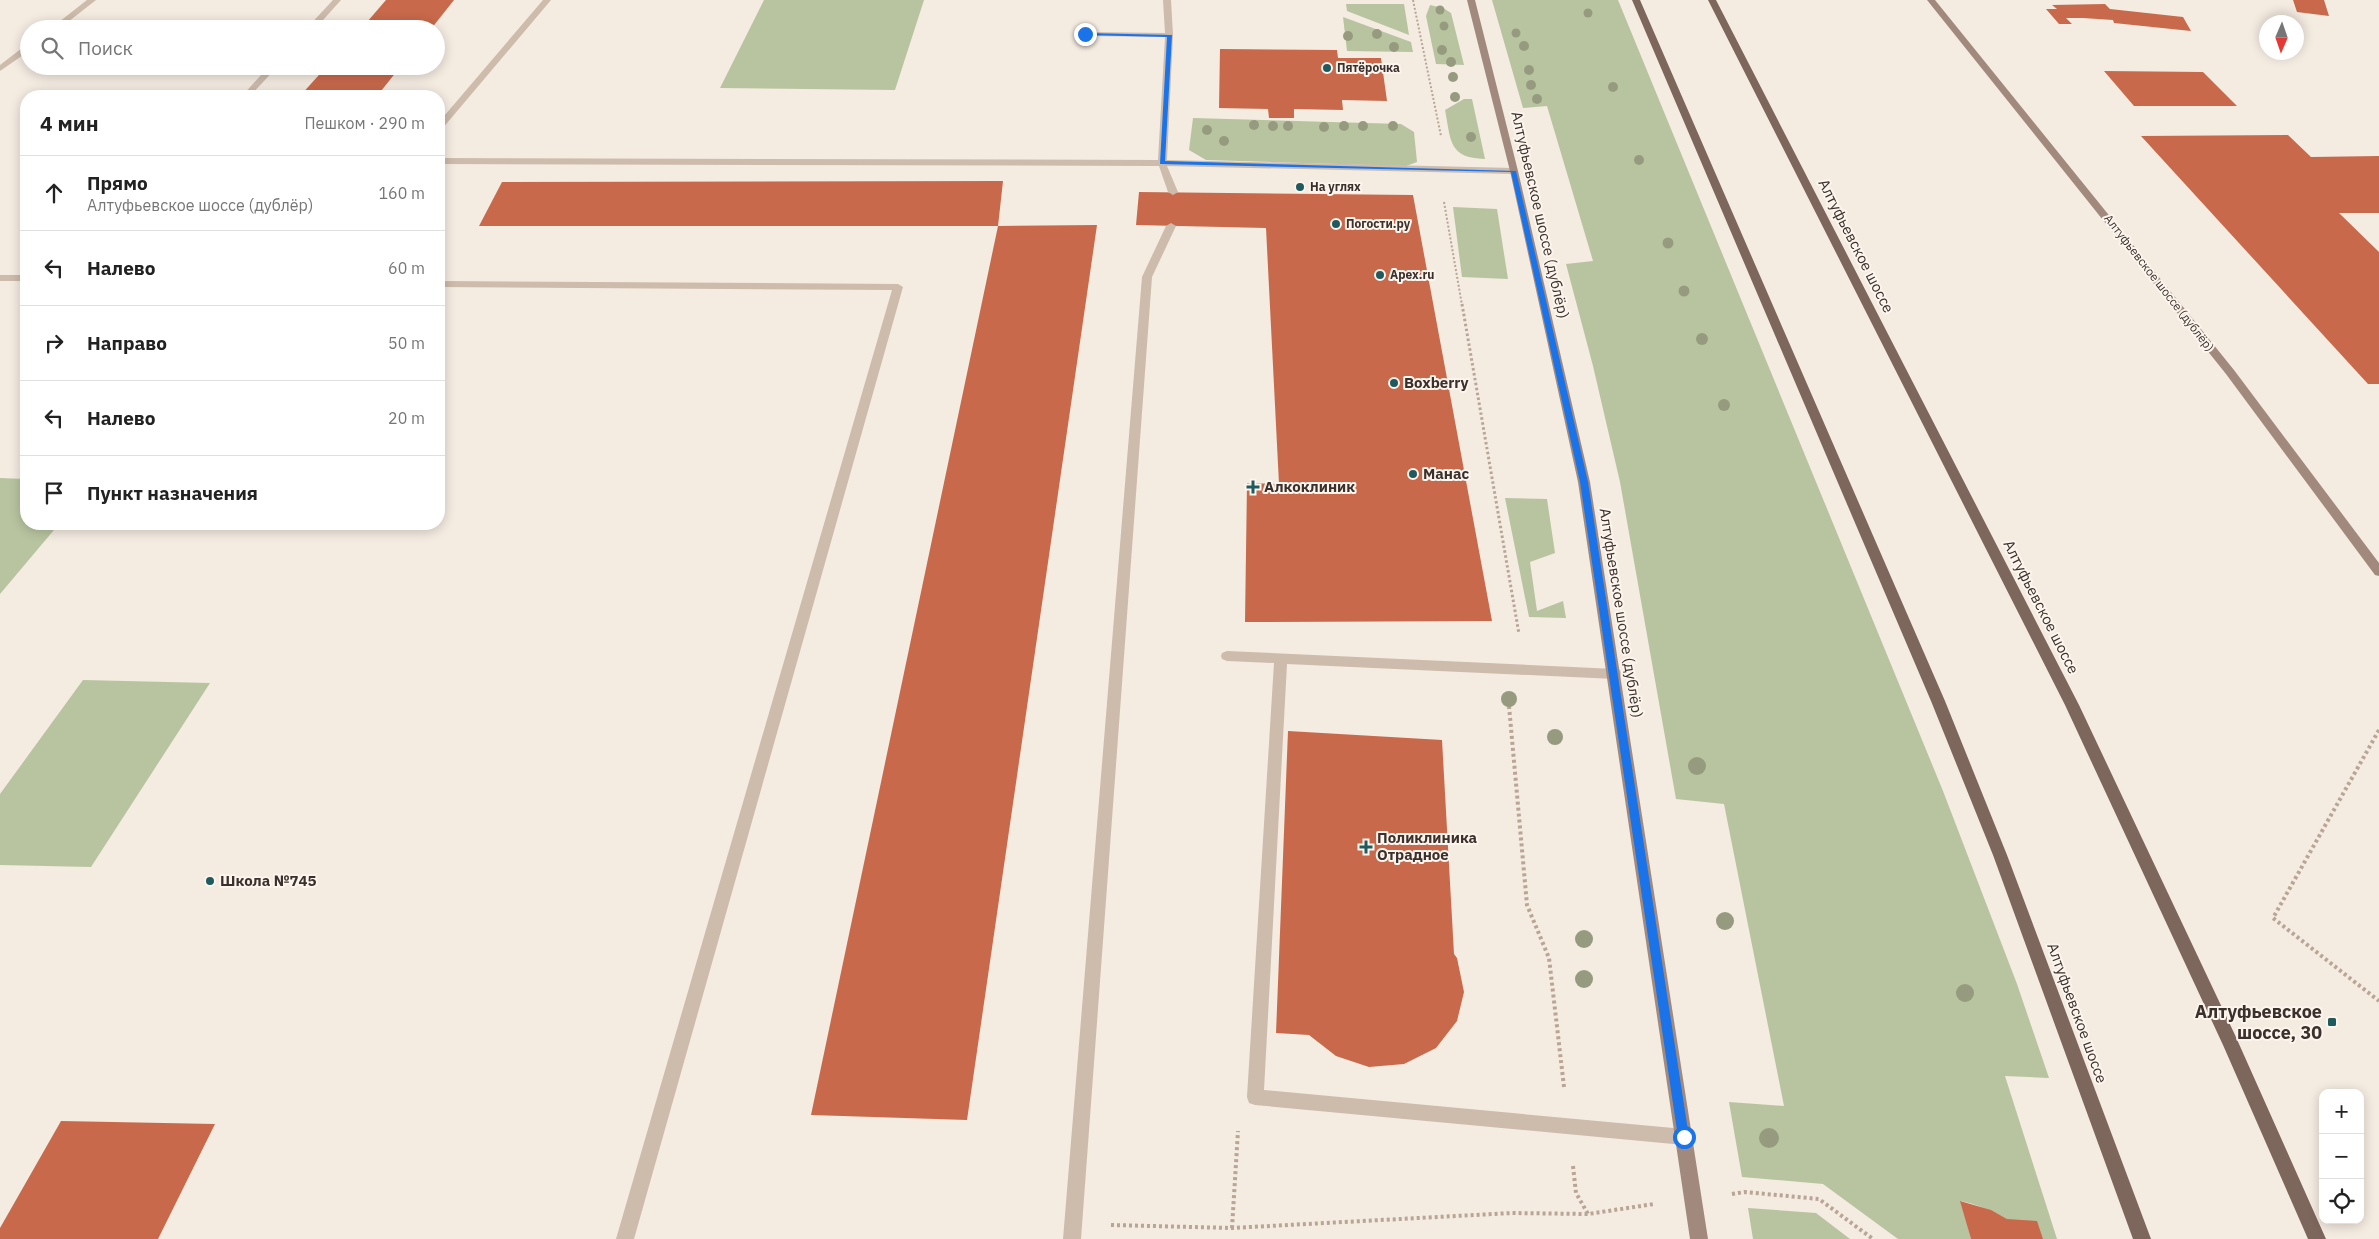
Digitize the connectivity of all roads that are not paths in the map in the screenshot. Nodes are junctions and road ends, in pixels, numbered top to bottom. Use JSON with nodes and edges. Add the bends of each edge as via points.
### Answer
{"nodes":[{"id":1,"x":92,"y":0,"type":"edge"},
{"id":2,"x":337,"y":0,"type":"edge"},
{"id":3,"x":547,"y":0,"type":"edge"},
{"id":4,"x":1167,"y":0,"type":"edge"},
{"id":5,"x":1471,"y":0,"type":"edge"},
{"id":6,"x":1636,"y":0,"type":"edge"},
{"id":7,"x":1712,"y":0,"type":"edge"},
{"id":8,"x":1931,"y":0,"type":"edge"},
{"id":9,"x":66,"y":20,"type":"edge"},
{"id":10,"x":318,"y":20,"type":"edge"},
{"id":11,"x":1085,"y":34,"type":"dead end"},
{"id":12,"x":1169,"y":35,"type":"junction"},
{"id":13,"x":20,"y":54,"type":"edge"},
{"id":14,"x":0,"y":69,"type":"edge"},
{"id":15,"x":266,"y":75,"type":"edge"},
{"id":16,"x":252,"y":90,"type":"edge"},
{"id":17,"x":445,"y":120,"type":"edge"},
{"id":18,"x":445,"y":161,"type":"edge"},
{"id":19,"x":1162,"y":163,"type":"junction"},
{"id":20,"x":1514,"y":171,"type":"junction"},
{"id":21,"x":1173,"y":192,"type":"dead end"},
{"id":22,"x":1171,"y":226,"type":"dead end"},
{"id":23,"x":0,"y":278,"type":"edge"},
{"id":24,"x":20,"y":278,"type":"edge"},
{"id":25,"x":445,"y":284,"type":"edge"},
{"id":26,"x":2379,"y":572,"type":"edge"},
{"id":27,"x":1226,"y":656,"type":"dead end"},
{"id":28,"x":1281,"y":658,"type":"junction"},
{"id":29,"x":1615,"y":674,"type":"junction"},
{"id":30,"x":1684,"y":1137,"type":"junction"},
{"id":31,"x":626,"y":1239,"type":"edge"},
{"id":32,"x":1072,"y":1239,"type":"edge"},
{"id":33,"x":1699,"y":1239,"type":"edge"},
{"id":34,"x":2142,"y":1239,"type":"edge"},
{"id":35,"x":2317,"y":1239,"type":"edge"}],
"edges":[{"from":1,"to":9,"type":"lane"},
{"from":2,"to":10,"type":"lane"},
{"from":3,"to":17,"type":"lane"},
{"from":4,"to":12,"type":"lane"},
{"from":5,"to":20,"type":"main road","name":"Алтуфьевское шоссе (дублёр)"},
{"from":6,"to":34,"type":"main road","name":"Алтуфьевское шоссе","via":[[1941,710],[2017,901]]},
{"from":7,"to":35,"type":"main road","name":"Алтуфьевское шоссе","via":[[2072,705],[2214,1006]]},
{"from":8,"to":26,"type":"main road","name":"Алтуфьевское шоссе (дублёр)","via":[[2230,372]]},
{"from":11,"to":12,"type":"lane"},
{"from":12,"to":19,"type":"lane"},
{"from":13,"to":14,"type":"lane"},
{"from":15,"to":16,"type":"lane"},
{"from":18,"to":19,"type":"lane"},
{"from":19,"to":20,"type":"lane"},
{"from":19,"to":21,"type":"lane"},
{"from":20,"to":29,"type":"main road","name":"Алтуфьевское шоссе (дублёр)","via":[[1584,482]]},
{"from":22,"to":32,"type":"lane","via":[[1147,277]]},
{"from":23,"to":24,"type":"lane"},
{"from":25,"to":31,"type":"lane","via":[[898,287]]},
{"from":27,"to":28,"type":"lane"},
{"from":28,"to":29,"type":"lane"},
{"from":28,"to":30,"type":"lane","via":[[1255,1097]]},
{"from":29,"to":30,"type":"main road","name":"Алтуфьевское шоссе (дублёр)"},
{"from":30,"to":33,"type":"main road","name":"Алтуфьевское шоссе (дублёр)"}]}
